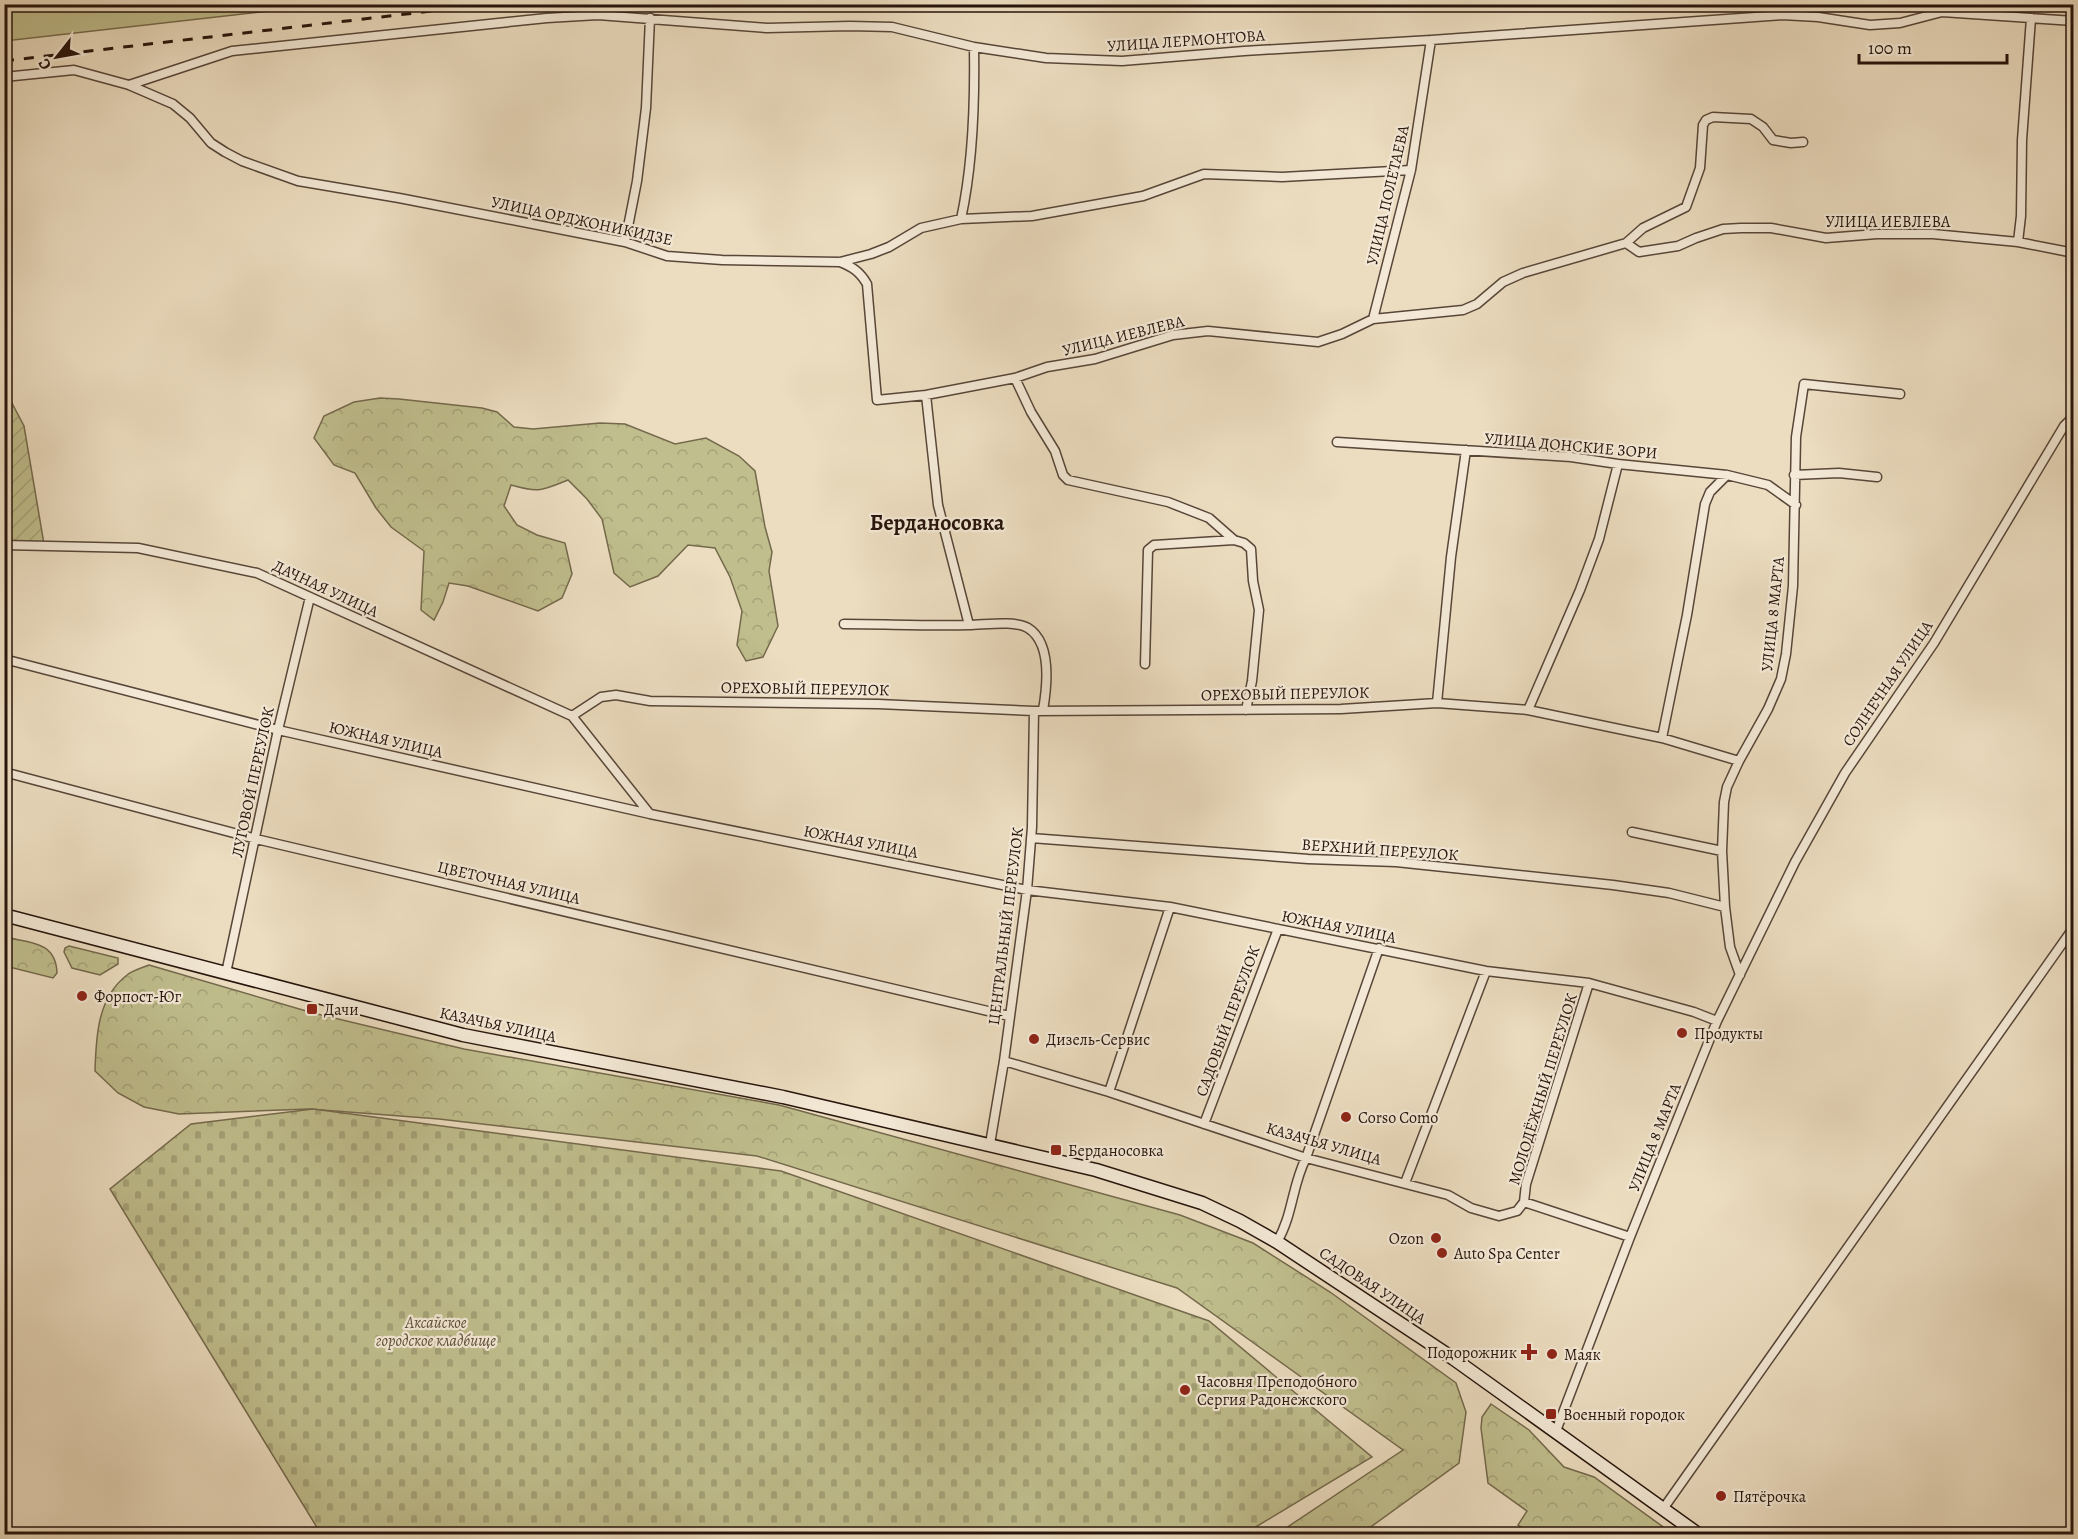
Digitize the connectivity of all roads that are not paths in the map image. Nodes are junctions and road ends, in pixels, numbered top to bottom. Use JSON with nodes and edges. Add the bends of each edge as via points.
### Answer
{"nodes":[{"id":1,"x":650,"y":18,"type":"junction"},
{"id":2,"x":2031,"y":18,"type":"junction"},
{"id":3,"x":2073,"y":21,"type":"edge"},
{"id":4,"x":1431,"y":40,"type":"junction"},
{"id":5,"x":974,"y":47,"type":"junction"},
{"id":6,"x":4,"y":77,"type":"edge"},
{"id":7,"x":129,"y":85,"type":"junction"},
{"id":8,"x":1803,"y":142,"type":"dead end"},
{"id":9,"x":1412,"y":171,"type":"junction"},
{"id":10,"x":961,"y":219,"type":"junction"},
{"id":11,"x":625,"y":242,"type":"junction"},
{"id":12,"x":2018,"y":242,"type":"junction"},
{"id":13,"x":1626,"y":243,"type":"junction"},
{"id":14,"x":2073,"y":253,"type":"edge"},
{"id":15,"x":840,"y":262,"type":"junction"},
{"id":16,"x":1373,"y":319,"type":"junction"},
{"id":17,"x":1015,"y":378,"type":"junction"},
{"id":18,"x":1900,"y":394,"type":"dead end"},
{"id":19,"x":926,"y":395,"type":"junction"},
{"id":20,"x":2073,"y":416,"type":"edge"},
{"id":21,"x":1337,"y":442,"type":"dead end"},
{"id":22,"x":1466,"y":450,"type":"junction"},
{"id":23,"x":1618,"y":464,"type":"junction"},
{"id":24,"x":1726,"y":475,"type":"junction"},
{"id":25,"x":1794,"y":475,"type":"junction"},
{"id":26,"x":1877,"y":477,"type":"dead end"},
{"id":27,"x":1796,"y":505,"type":"junction"},
{"id":28,"x":1234,"y":540,"type":"junction"},
{"id":29,"x":4,"y":545,"type":"edge"},
{"id":30,"x":310,"y":597,"type":"junction"},
{"id":31,"x":844,"y":624,"type":"dead end"},
{"id":32,"x":969,"y":625,"type":"junction"},
{"id":33,"x":4,"y":659,"type":"edge"},
{"id":34,"x":1145,"y":664,"type":"dead end"},
{"id":35,"x":1437,"y":703,"type":"junction"},
{"id":36,"x":1038,"y":710,"type":"junction"},
{"id":37,"x":1246,"y":710,"type":"junction"},
{"id":38,"x":1528,"y":710,"type":"junction"},
{"id":39,"x":572,"y":716,"type":"junction"},
{"id":40,"x":278,"y":730,"type":"junction"},
{"id":41,"x":1662,"y":738,"type":"junction"},
{"id":42,"x":1739,"y":761,"type":"junction"},
{"id":43,"x":4,"y":772,"type":"edge"},
{"id":44,"x":650,"y":814,"type":"junction"},
{"id":45,"x":1632,"y":832,"type":"dead end"},
{"id":46,"x":256,"y":838,"type":"junction"},
{"id":47,"x":1031,"y":838,"type":"junction"},
{"id":48,"x":1722,"y":851,"type":"junction"},
{"id":49,"x":1027,"y":890,"type":"junction"},
{"id":50,"x":1725,"y":907,"type":"junction"},
{"id":51,"x":1170,"y":908,"type":"junction"},
{"id":52,"x":4,"y":915,"type":"edge"},
{"id":53,"x":2073,"y":927,"type":"edge"},
{"id":54,"x":1278,"y":929,"type":"junction"},
{"id":55,"x":1379,"y":948,"type":"junction"},
{"id":56,"x":1486,"y":971,"type":"junction"},
{"id":57,"x":226,"y":973,"type":"junction"},
{"id":58,"x":1740,"y":975,"type":"junction"},
{"id":59,"x":1589,"y":983,"type":"junction"},
{"id":60,"x":1009,"y":1016,"type":"junction"},
{"id":61,"x":1717,"y":1021,"type":"junction"},
{"id":62,"x":1004,"y":1061,"type":"junction"},
{"id":63,"x":1108,"y":1092,"type":"junction"},
{"id":64,"x":1204,"y":1124,"type":"junction"},
{"id":65,"x":990,"y":1144,"type":"junction"},
{"id":66,"x":1306,"y":1158,"type":"junction"},
{"id":67,"x":1405,"y":1183,"type":"junction"},
{"id":68,"x":1524,"y":1202,"type":"junction"},
{"id":69,"x":1630,"y":1237,"type":"junction"},
{"id":70,"x":1277,"y":1242,"type":"junction"},
{"id":71,"x":1556,"y":1431,"type":"junction"},
{"id":72,"x":1663,"y":1509,"type":"junction"},
{"id":73,"x":1698,"y":1534,"type":"edge"}],
"edges":[{"from":1,"to":5,"type":"street","name":"УЛИЦА ЛЕРМОНТОВА","via":[[767,28],[892,27]]},
{"from":1,"to":7,"type":"street","name":"УЛИЦА ЛЕРМОНТОВА","via":[[547,18],[232,51]]},
{"from":1,"to":11,"type":"street","via":[[646,108]]},
{"from":2,"to":3,"type":"street","name":"УЛИЦА ЛЕРМОНТОВА"},
{"from":2,"to":4,"type":"street","name":"УЛИЦА ЛЕРМОНТОВА","via":[[1942,12],[1870,25],[1782,15]]},
{"from":2,"to":12,"type":"street"},
{"from":4,"to":5,"type":"street","name":"УЛИЦА ЛЕРМОНТОВА","via":[[1122,61],[1046,58]]},
{"from":4,"to":9,"type":"street","name":"УЛИЦА ПОЛЕТАЕВА"},
{"from":5,"to":10,"type":"street","via":[[967,193]]},
{"from":6,"to":7,"type":"street","name":"УЛИЦА ОРДЖОНИКИДЗЕ","via":[[74,70]]},
{"from":7,"to":11,"type":"street","name":"УЛИЦА ОРДЖОНИКИДЗЕ","via":[[173,104],[225,152],[298,181]]},
{"from":8,"to":13,"type":"street","via":[[1773,140],[1751,119],[1706,120],[1700,168],[1686,207],[1643,228]]},
{"from":9,"to":10,"type":"street","name":"УЛИЦА ОРДЖОНИКИДЗЕ","via":[[1282,177],[1204,174],[1143,196],[1032,216]]},
{"from":9,"to":16,"type":"street","name":"УЛИЦА ПОЛЕТАЕВА"},
{"from":10,"to":15,"type":"street","name":"УЛИЦА ОРДЖОНИКИДЗЕ","via":[[921,228],[880,250]]},
{"from":11,"to":15,"type":"street","name":"УЛИЦА ОРДЖОНИКИДЗЕ","via":[[667,256]]},
{"from":12,"to":13,"type":"street","name":"УЛИЦА ИЕВЛЕВА","via":[[1933,234],[1826,238],[1771,228],[1741,228],[1723,229],[1678,246],[1639,252]]},
{"from":12,"to":14,"type":"street","name":"УЛИЦА ИЕВЛЕВА"},
{"from":13,"to":16,"type":"street","name":"УЛИЦА ИЕВЛЕВА","via":[[1523,273],[1463,310]]},
{"from":15,"to":19,"type":"street","name":"УЛИЦА ИЕВЛЕВА","via":[[853,267],[867,284],[877,400]]},
{"from":16,"to":17,"type":"street","name":"УЛИЦА ИЕВЛЕВА","via":[[1318,342],[1209,331],[1173,335]]},
{"from":17,"to":19,"type":"street","name":"УЛИЦА ИЕВЛЕВА"},
{"from":17,"to":28,"type":"street","via":[[1068,480],[1168,502],[1209,518]]},
{"from":18,"to":25,"type":"street","name":"УЛИЦА 8 МАРТА","via":[[1804,384]]},
{"from":19,"to":32,"type":"street","via":[[938,505]]},
{"from":20,"to":58,"type":"street","name":"СОЛНЕЧНАЯ УЛИЦА","via":[[1934,643],[1845,773],[1795,862]]},
{"from":21,"to":22,"type":"street","name":"УЛИЦА ДОНСКИЕ ЗОРИ"},
{"from":22,"to":23,"type":"street","name":"УЛИЦА ДОНСКИЕ ЗОРИ"},
{"from":22,"to":35,"type":"street"},
{"from":23,"to":24,"type":"street","name":"УЛИЦА ДОНСКИЕ ЗОРИ"},
{"from":23,"to":38,"type":"street","via":[[1599,539]]},
{"from":24,"to":27,"type":"street","name":"УЛИЦА ДОНСКИЕ ЗОРИ","via":[[1768,485]]},
{"from":24,"to":41,"type":"street","via":[[1705,504]]},
{"from":25,"to":26,"type":"street","via":[[1839,473]]},
{"from":25,"to":27,"type":"street","name":"УЛИЦА 8 МАРТА"},
{"from":27,"to":42,"type":"street","name":"УЛИЦА 8 МАРТА","via":[[1793,586],[1781,679]]},
{"from":28,"to":34,"type":"street","via":[[1154,545],[1148,550]]},
{"from":28,"to":37,"type":"street","via":[[1251,549],[1259,610]]},
{"from":29,"to":30,"type":"street","name":"ДАЧНАЯ УЛИЦА","via":[[138,548],[257,573]]},
{"from":30,"to":39,"type":"street","name":"ДАЧНАЯ УЛИЦА"},
{"from":30,"to":40,"type":"street","name":"ЛУГОВОЙ ПЕРЕУЛОК"},
{"from":31,"to":32,"type":"street"},
{"from":32,"to":36,"type":"street","via":[[1028,627],[1037,638],[1046,660],[1047,686]]},
{"from":33,"to":40,"type":"street","name":"ЮЖНАЯ УЛИЦА"},
{"from":35,"to":37,"type":"street","name":"ОРЕХОВЫЙ ПЕРЕУЛОК"},
{"from":35,"to":38,"type":"street","name":"ОРЕХОВЫЙ ПЕРЕУЛОК"},
{"from":36,"to":37,"type":"street","name":"ОРЕХОВЫЙ ПЕРЕУЛОК"},
{"from":36,"to":39,"type":"street","name":"ОРЕХОВЫЙ ПЕРЕУЛОК","via":[[650,701],[616,695],[601,697]]},
{"from":36,"to":47,"type":"street","name":"ЦЕНТРАЛЬНЫЙ ПЕРЕУЛОК"},
{"from":38,"to":41,"type":"street","name":"ОРЕХОВЫЙ ПЕРЕУЛОК"},
{"from":39,"to":44,"type":"street"},
{"from":40,"to":44,"type":"street","name":"ЮЖНАЯ УЛИЦА"},
{"from":40,"to":46,"type":"street","name":"ЛУГОВОЙ ПЕРЕУЛОК"},
{"from":41,"to":42,"type":"street","name":"ОРЕХОВЫЙ ПЕРЕУЛОК"},
{"from":42,"to":48,"type":"street","name":"УЛИЦА 8 МАРТА","via":[[1724,802]]},
{"from":43,"to":46,"type":"street","name":"ЦВЕТОЧНАЯ УЛИЦА"},
{"from":44,"to":49,"type":"street","name":"ЮЖНАЯ УЛИЦА"},
{"from":45,"to":48,"type":"street"},
{"from":46,"to":57,"type":"street","name":"ЛУГОВОЙ ПЕРЕУЛОК"},
{"from":46,"to":60,"type":"street","name":"ЦВЕТОЧНАЯ УЛИЦА"},
{"from":47,"to":49,"type":"street","name":"ЦЕНТРАЛЬНЫЙ ПЕРЕУЛОК"},
{"from":47,"to":50,"type":"street","name":"ВЕРХНИЙ ПЕРЕУЛОК","via":[[1396,862],[1670,893]]},
{"from":48,"to":50,"type":"street","name":"УЛИЦА 8 МАРТА"},
{"from":49,"to":51,"type":"street","name":"ЮЖНАЯ УЛИЦА"},
{"from":49,"to":60,"type":"street","name":"ЦЕНТРАЛЬНЫЙ ПЕРЕУЛОК"},
{"from":50,"to":58,"type":"street","name":"УЛИЦА 8 МАРТА","via":[[1730,947]]},
{"from":51,"to":54,"type":"street","name":"ЮЖНАЯ УЛИЦА"},
{"from":51,"to":63,"type":"street"},
{"from":52,"to":57,"type":"main road","name":"КАЗАЧЬЯ УЛИЦА"},
{"from":53,"to":72,"type":"street"},
{"from":54,"to":55,"type":"street","name":"ЮЖНАЯ УЛИЦА"},
{"from":54,"to":64,"type":"street","name":"САДОВЫЙ ПЕРЕУЛОК"},
{"from":55,"to":56,"type":"street","name":"ЮЖНАЯ УЛИЦА"},
{"from":55,"to":66,"type":"street"},
{"from":56,"to":59,"type":"street","name":"ЮЖНАЯ УЛИЦА"},
{"from":56,"to":67,"type":"street"},
{"from":57,"to":65,"type":"main road","name":"КАЗАЧЬЯ УЛИЦА","via":[[463,1035],[783,1097]]},
{"from":58,"to":61,"type":"street","name":"УЛИЦА 8 МАРТА"},
{"from":59,"to":61,"type":"street","name":"ЮЖНАЯ УЛИЦА"},
{"from":59,"to":68,"type":"street","name":"МОЛОДЁЖНЫЙ ПЕРЕУЛОК","via":[[1526,1184]]},
{"from":60,"to":62,"type":"street","name":"ЦЕНТРАЛЬНЫЙ ПЕРЕУЛОК"},
{"from":61,"to":69,"type":"street","name":"УЛИЦА 8 МАРТА"},
{"from":62,"to":63,"type":"street","name":"КАЗАЧЬЯ УЛИЦА"},
{"from":62,"to":65,"type":"street","name":"ЦЕНТРАЛЬНЫЙ ПЕРЕУЛОК"},
{"from":63,"to":64,"type":"street","name":"КАЗАЧЬЯ УЛИЦА"},
{"from":64,"to":66,"type":"street","name":"КАЗАЧЬЯ УЛИЦА"},
{"from":65,"to":70,"type":"main road","name":"САДОВАЯ УЛИЦА","via":[[1096,1170],[1202,1203]]},
{"from":66,"to":67,"type":"street","name":"КАЗАЧЬЯ УЛИЦА"},
{"from":66,"to":70,"type":"street","via":[[1286,1227]]},
{"from":67,"to":68,"type":"street","name":"КАЗАЧЬЯ УЛИЦА","via":[[1499,1216],[1516,1211]]},
{"from":68,"to":69,"type":"street"},
{"from":69,"to":71,"type":"street","name":"УЛИЦА 8 МАРТА"},
{"from":70,"to":71,"type":"main road","name":"САДОВАЯ УЛИЦА"},
{"from":71,"to":72,"type":"main road","name":"САДОВАЯ УЛИЦА"},
{"from":72,"to":73,"type":"main road","name":"САДОВАЯ УЛИЦА"}]}
